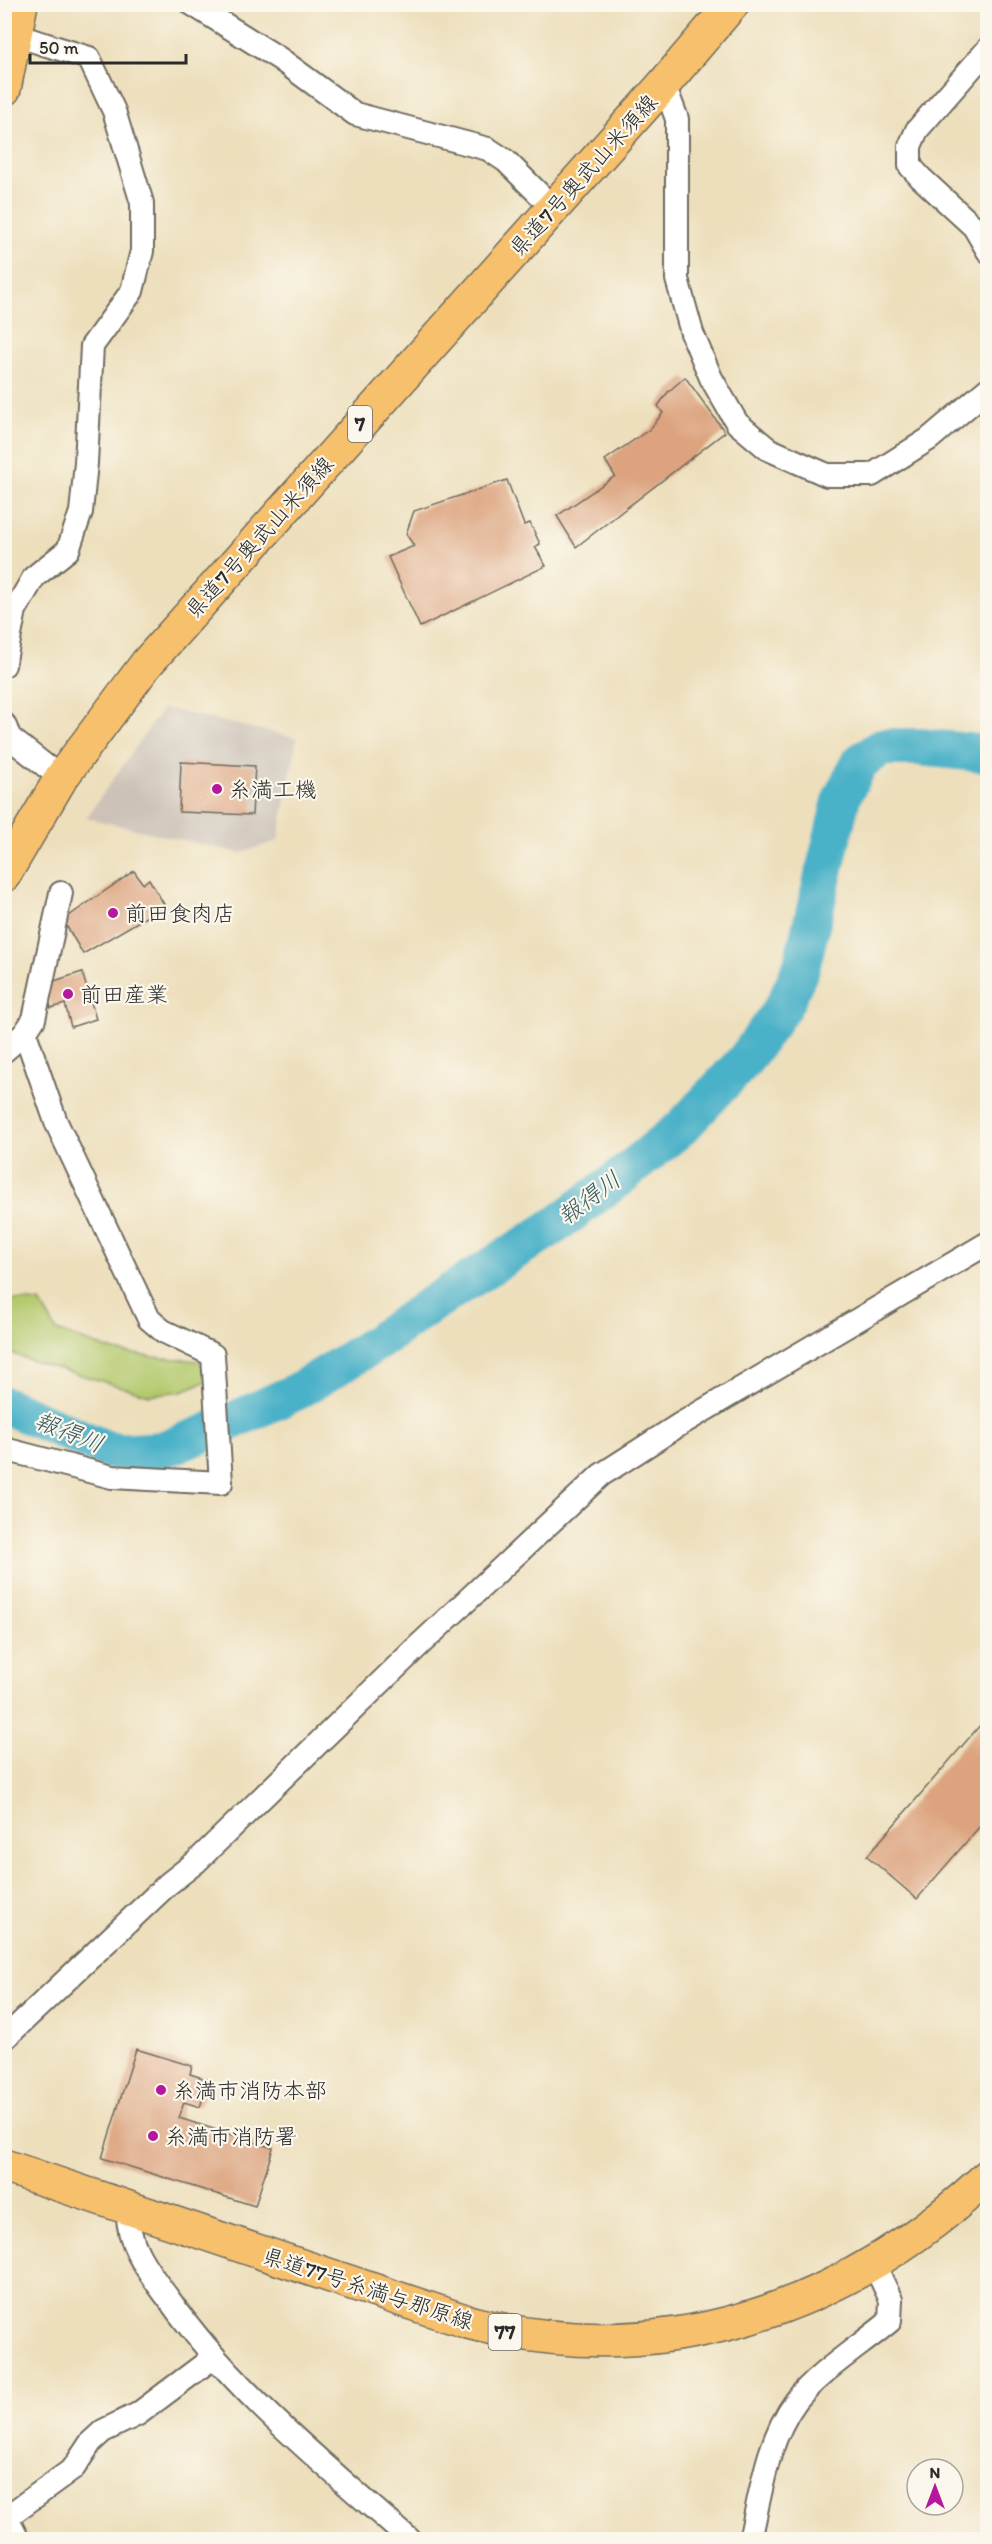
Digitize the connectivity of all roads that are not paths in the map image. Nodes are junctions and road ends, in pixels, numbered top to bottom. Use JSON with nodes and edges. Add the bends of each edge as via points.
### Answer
{"nodes":[{"id":1,"x":192,"y":4,"type":"edge"},
{"id":2,"x":732,"y":4,"type":"edge"},
{"id":3,"x":18,"y":20,"type":"edge"},
{"id":4,"x":987,"y":49,"type":"edge"},
{"id":5,"x":664,"y":84,"type":"junction"},
{"id":6,"x":4,"y":89,"type":"edge"},
{"id":7,"x":554,"y":208,"type":"junction"},
{"id":8,"x":987,"y":251,"type":"edge"},
{"id":9,"x":987,"y":389,"type":"edge"},
{"id":10,"x":4,"y":665,"type":"edge"},
{"id":11,"x":4,"y":724,"type":"edge"},
{"id":12,"x":62,"y":778,"type":"junction"},
{"id":13,"x":4,"y":875,"type":"edge"},
{"id":14,"x":61,"y":893,"type":"dead end"},
{"id":15,"x":26,"y":1033,"type":"junction"},
{"id":16,"x":4,"y":1051,"type":"edge"},
{"id":17,"x":987,"y":1243,"type":"edge"},
{"id":18,"x":4,"y":1449,"type":"edge"},
{"id":19,"x":4,"y":2039,"type":"edge"},
{"id":20,"x":4,"y":2166,"type":"edge"},
{"id":21,"x":987,"y":2176,"type":"edge"},
{"id":22,"x":128,"y":2209,"type":"junction"},
{"id":23,"x":874,"y":2264,"type":"junction"},
{"id":24,"x":214,"y":2357,"type":"junction"},
{"id":25,"x":6,"y":2518,"type":"edge"},
{"id":26,"x":18,"y":2540,"type":"edge"},
{"id":27,"x":410,"y":2540,"type":"edge"},
{"id":28,"x":750,"y":2540,"type":"edge"}],
"edges":[{"from":1,"to":7,"type":"street","via":[[280,59],[355,114],[488,149],[506,161]]},
{"from":2,"to":5,"type":"main road","name":"県道7号奥武山米須線","number":"7"},
{"from":3,"to":6,"type":"main road"},
{"from":3,"to":10,"type":"street","via":[[89,58],[114,111],[142,203],[142,251],[132,291],[92,346],[81,512],[68,549],[34,577],[15,610]]},
{"from":4,"to":8,"type":"street","via":[[917,130],[910,146],[910,166],[974,227]]},
{"from":5,"to":7,"type":"main road","name":"県道7号奥武山米須線","number":"7"},
{"from":5,"to":9,"type":"street","via":[[677,119],[677,279],[692,333],[711,378],[737,423],[768,449],[827,474],[872,474],[929,439]]},
{"from":7,"to":12,"type":"main road","name":"県道7号奥武山米須線","number":"7","via":[[147,663]]},
{"from":11,"to":12,"type":"street","via":[[10,738]]},
{"from":12,"to":13,"type":"main road","name":"県道7号奥武山米須線","number":"7"},
{"from":14,"to":15,"type":"street","via":[[34,1019]]},
{"from":15,"to":16,"type":"street"},
{"from":15,"to":18,"type":"street","via":[[56,1122],[149,1318],[163,1331],[213,1355],[221,1483],[112,1477]]},
{"from":17,"to":19,"type":"street","via":[[601,1475],[196,1862]]},
{"from":20,"to":22,"type":"main road","name":"県道77号糸満与那原線","number":"77"},
{"from":21,"to":23,"type":"main road","name":"県道77号糸満与那原線","number":"77","via":[[943,2215]]},
{"from":22,"to":23,"type":"main road","name":"県道77号糸満与那原線","number":"77","via":[[468,2322],[573,2341],[640,2340],[715,2327],[793,2302]]},
{"from":22,"to":24,"type":"street","via":[[135,2248],[185,2323]]},
{"from":23,"to":28,"type":"street","via":[[891,2300],[890,2321],[797,2399],[774,2443]]},
{"from":24,"to":25,"type":"street","via":[[138,2414],[104,2431],[91,2442],[73,2469]]},
{"from":24,"to":27,"type":"street","via":[[232,2379]]},
{"from":25,"to":26,"type":"street"}]}
